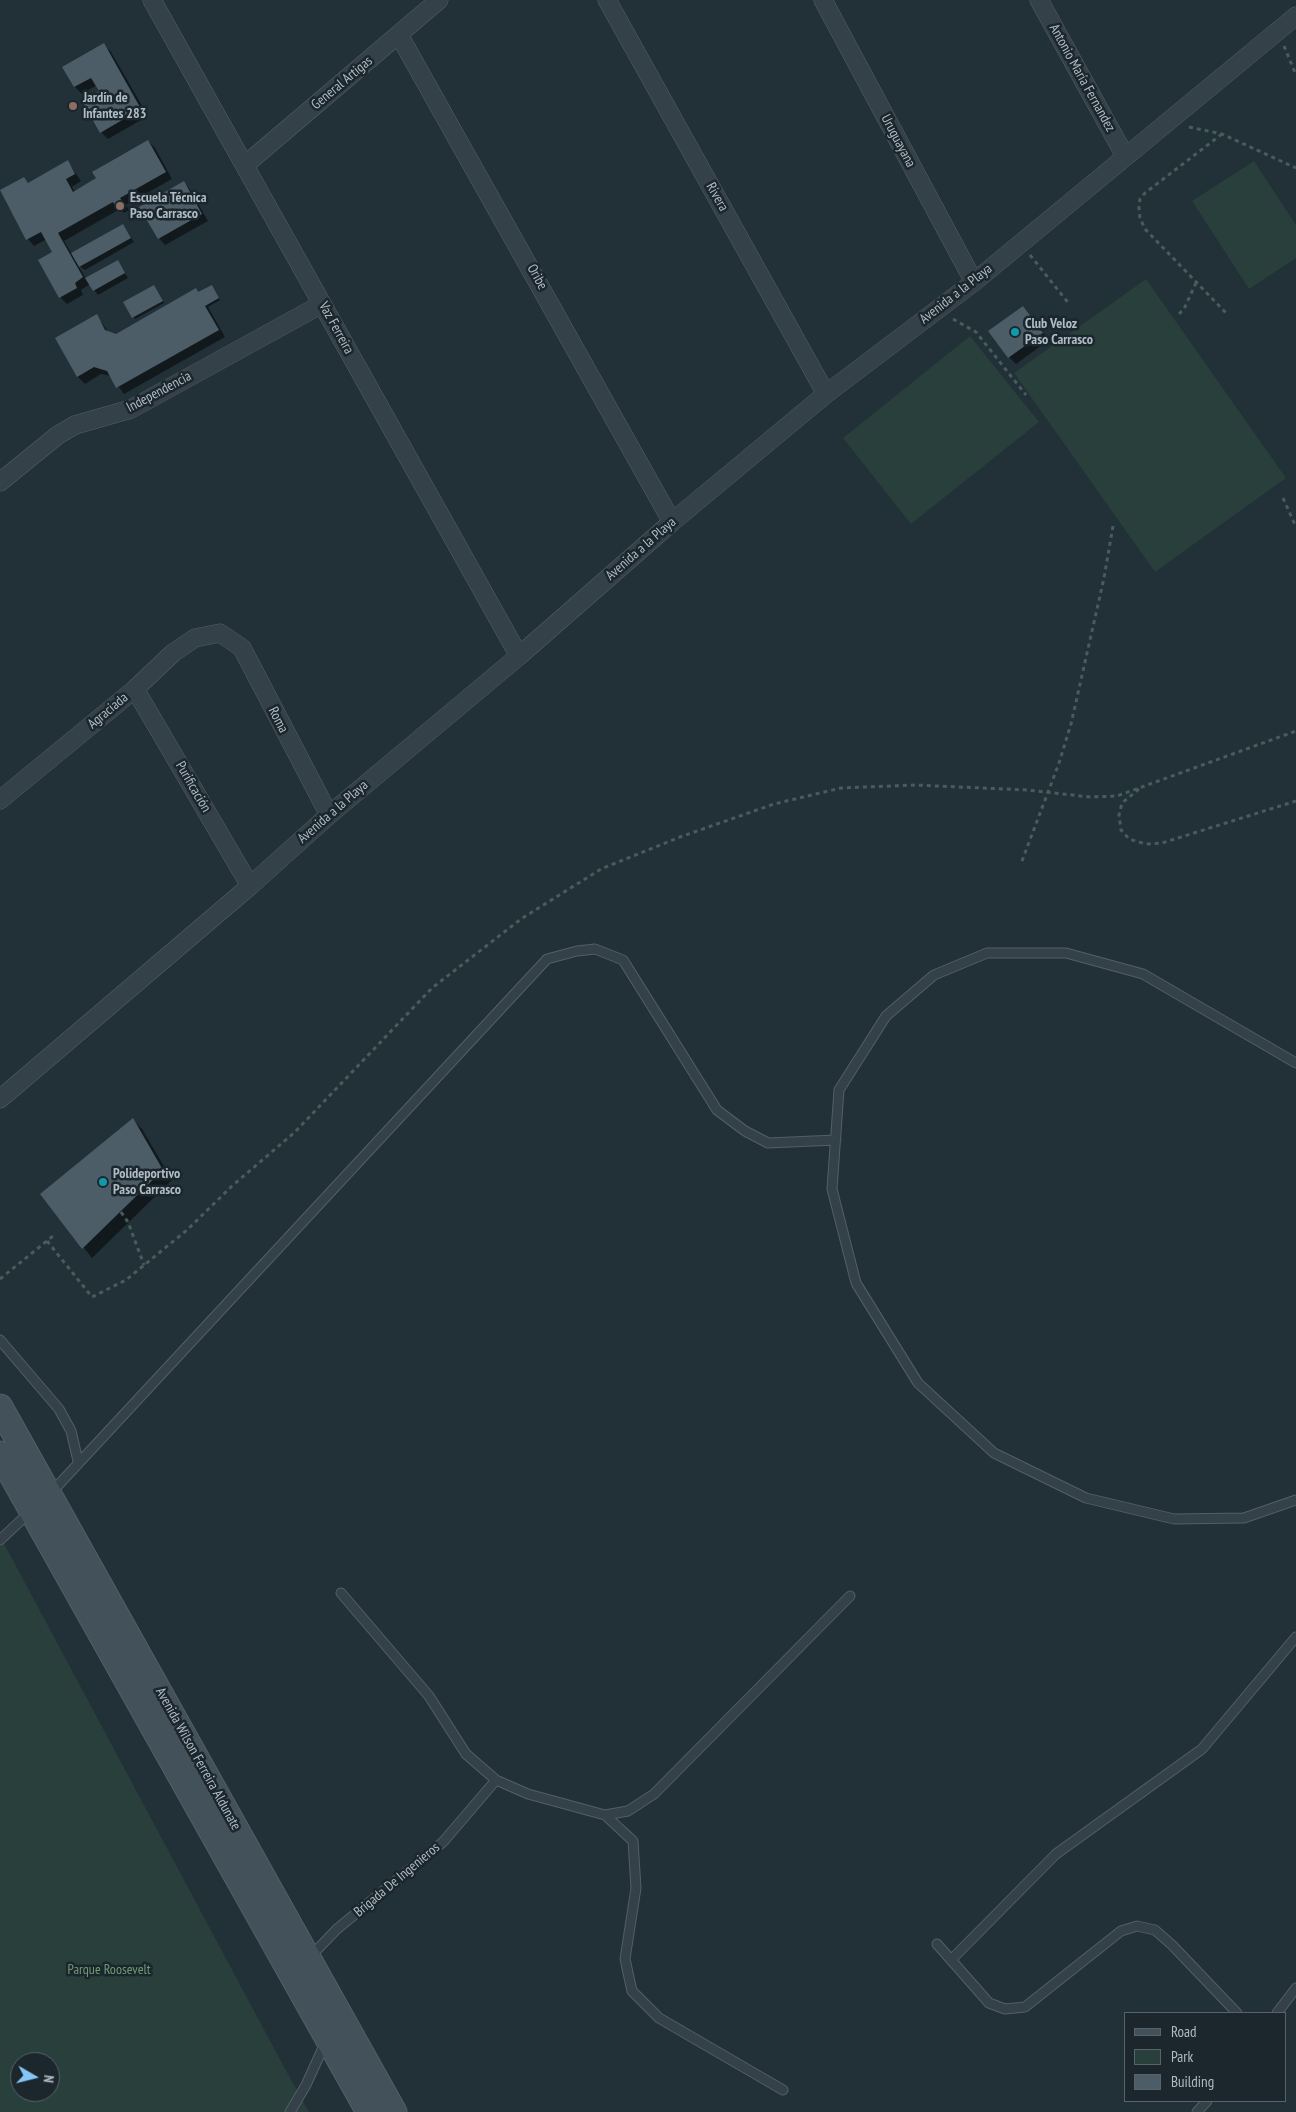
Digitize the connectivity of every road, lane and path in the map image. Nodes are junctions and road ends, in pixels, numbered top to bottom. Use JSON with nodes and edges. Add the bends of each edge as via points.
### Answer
{"nodes":[{"id":1,"x":152,"y":0,"type":"edge"},
{"id":2,"x":439,"y":0,"type":"edge"},
{"id":3,"x":607,"y":0,"type":"edge"},
{"id":4,"x":823,"y":0,"type":"edge"},
{"id":5,"x":1039,"y":0,"type":"edge"},
{"id":6,"x":1296,"y":16,"type":"edge"},
{"id":7,"x":399,"y":34,"type":"junction"},
{"id":8,"x":1293,"y":68,"type":"dead end"},
{"id":9,"x":1296,"y":75,"type":"edge"},
{"id":10,"x":1161,"y":126,"type":"junction"},
{"id":11,"x":1222,"y":134,"type":"junction"},
{"id":12,"x":1125,"y":156,"type":"junction"},
{"id":13,"x":245,"y":165,"type":"junction"},
{"id":14,"x":1296,"y":168,"type":"edge"},
{"id":15,"x":1021,"y":243,"type":"junction"},
{"id":16,"x":974,"y":282,"type":"junction"},
{"id":17,"x":1196,"y":282,"type":"junction"},
{"id":18,"x":947,"y":302,"type":"junction"},
{"id":19,"x":322,"y":304,"type":"junction"},
{"id":20,"x":1070,"y":305,"type":"dead end"},
{"id":21,"x":1179,"y":314,"type":"dead end"},
{"id":22,"x":1228,"y":315,"type":"dead end"},
{"id":23,"x":826,"y":394,"type":"junction"},
{"id":24,"x":1026,"y":395,"type":"dead end"},
{"id":25,"x":0,"y":482,"type":"edge"},
{"id":26,"x":1283,"y":498,"type":"dead end"},
{"id":27,"x":672,"y":522,"type":"junction"},
{"id":28,"x":1113,"y":526,"type":"dead end"},
{"id":29,"x":1296,"y":528,"type":"edge"},
{"id":30,"x":220,"y":633,"type":"joint"},
{"id":31,"x":519,"y":656,"type":"junction"},
{"id":32,"x":135,"y":689,"type":"junction"},
{"id":33,"x":1296,"y":731,"type":"edge"},
{"id":34,"x":0,"y":800,"type":"edge"},
{"id":35,"x":1296,"y":801,"type":"edge"},
{"id":36,"x":329,"y":815,"type":"junction"},
{"id":37,"x":1022,"y":861,"type":"dead end"},
{"id":38,"x":250,"y":886,"type":"junction"},
{"id":39,"x":1296,"y":1064,"type":"edge"},
{"id":40,"x":0,"y":1099,"type":"edge"},
{"id":41,"x":836,"y":1140,"type":"junction"},
{"id":42,"x":120,"y":1212,"type":"dead end"},
{"id":43,"x":53,"y":1236,"type":"dead end"},
{"id":44,"x":47,"y":1241,"type":"junction"},
{"id":45,"x":0,"y":1279,"type":"edge"},
{"id":46,"x":0,"y":1340,"type":"edge"},
{"id":47,"x":0,"y":1407,"type":"edge"},
{"id":48,"x":0,"y":1454,"type":"edge"},
{"id":49,"x":78,"y":1461,"type":"junction"},
{"id":50,"x":1296,"y":1500,"type":"edge"},
{"id":51,"x":41,"y":1502,"type":"junction"},
{"id":52,"x":0,"y":1540,"type":"edge"},
{"id":53,"x":341,"y":1593,"type":"dead end"},
{"id":54,"x":850,"y":1596,"type":"dead end"},
{"id":55,"x":1296,"y":1637,"type":"edge"},
{"id":56,"x":496,"y":1780,"type":"junction"},
{"id":57,"x":604,"y":1815,"type":"junction"},
{"id":58,"x":937,"y":1944,"type":"dead end"},
{"id":59,"x":951,"y":1960,"type":"junction"},
{"id":60,"x":300,"y":1965,"type":"junction"},
{"id":61,"x":1296,"y":1988,"type":"edge"},
{"id":62,"x":1236,"y":2012,"type":"edge"},
{"id":63,"x":1278,"y":2012,"type":"edge"},
{"id":64,"x":327,"y":2038,"type":"junction"},
{"id":65,"x":783,"y":2090,"type":"dead end"},
{"id":66,"x":1206,"y":2102,"type":"edge"},
{"id":67,"x":290,"y":2112,"type":"edge"},
{"id":68,"x":369,"y":2112,"type":"edge"},
{"id":69,"x":394,"y":2112,"type":"edge"},
{"id":70,"x":1198,"y":2112,"type":"edge"}],
"edges":[{"from":1,"to":13,"type":"street","name":"Vaz Ferreira"},
{"from":2,"to":7,"type":"street","name":"General Artigas"},
{"from":3,"to":23,"type":"street","name":"Rivera"},
{"from":4,"to":16,"type":"street","name":"Uruguayana"},
{"from":5,"to":12,"type":"street","name":"Antonio María Fernandez"},
{"from":6,"to":10,"type":"street","name":"Avenida a la Playa"},
{"from":7,"to":13,"type":"street","name":"General Artigas"},
{"from":7,"to":27,"type":"street","name":"Oribe"},
{"from":8,"to":9,"type":"path"},
{"from":10,"to":11,"type":"path","via":[[1196,127]]},
{"from":10,"to":12,"type":"street","name":"Avenida a la Playa"},
{"from":11,"to":14,"type":"path"},
{"from":11,"to":17,"type":"path","via":[[1140,199],[1140,218],[1145,229]]},
{"from":12,"to":15,"type":"street","name":"Avenida a la Playa"},
{"from":13,"to":19,"type":"street","name":"Vaz Ferreira"},
{"from":15,"to":16,"type":"street","name":"Avenida a la Playa"},
{"from":15,"to":20,"type":"path"},
{"from":16,"to":18,"type":"street","name":"Avenida a la Playa"},
{"from":17,"to":21,"type":"path"},
{"from":17,"to":22,"type":"path"},
{"from":18,"to":23,"type":"street","name":"Avenida a la Playa"},
{"from":18,"to":24,"type":"path","via":[[952,319],[976,332]]},
{"from":19,"to":25,"type":"street","name":"Independencia","via":[[130,409],[75,426],[58,435]]},
{"from":19,"to":31,"type":"street","name":"Vaz Ferreira"},
{"from":23,"to":27,"type":"street","name":"Avenida a la Playa"},
{"from":26,"to":29,"type":"path"},
{"from":27,"to":31,"type":"street","name":"Avenida a la Playa"},
{"from":28,"to":37,"type":"path","via":[[1071,724]]},
{"from":30,"to":32,"type":"street","name":"Agraciada","via":[[196,638],[173,653]]},
{"from":30,"to":36,"type":"street","name":"Roma","via":[[242,648]]},
{"from":31,"to":36,"type":"street","name":"Avenida a la Playa"},
{"from":32,"to":34,"type":"street","name":"Agraciada"},
{"from":32,"to":38,"type":"street","name":"Purificación"},
{"from":33,"to":35,"type":"path","via":[[1141,787],[1122,803],[1119,816],[1121,830],[1129,839],[1146,844]]},
{"from":36,"to":38,"type":"street","name":"Avenida a la Playa"},
{"from":38,"to":40,"type":"street","name":"Avenida a la Playa"},
{"from":39,"to":41,"type":"lane","via":[[1142,974],[1066,953],[987,953],[934,975],[886,1016],[839,1090]]},
{"from":41,"to":49,"type":"lane","via":[[768,1143],[745,1131],[717,1110],[623,960],[595,949],[547,959]]},
{"from":41,"to":50,"type":"lane","via":[[832,1189],[856,1283],[918,1383],[994,1453],[1086,1498],[1174,1519],[1244,1518]]},
{"from":42,"to":44,"type":"path","via":[[128,1222],[144,1266],[126,1280],[92,1296]]},
{"from":43,"to":44,"type":"path"},
{"from":44,"to":45,"type":"path"},
{"from":46,"to":49,"type":"lane","via":[[59,1409],[71,1431]]},
{"from":47,"to":51,"type":"main road","name":"Avenida Wilson Ferreira Aldunate"},
{"from":48,"to":51,"type":"main road","name":"Avenida Wilson Ferreira Aldunate"},
{"from":49,"to":51,"type":"lane"},
{"from":51,"to":52,"type":"lane"},
{"from":51,"to":60,"type":"main road","name":"Avenida Wilson Ferreira Aldunate"},
{"from":53,"to":56,"type":"lane","via":[[429,1696],[466,1754]]},
{"from":54,"to":57,"type":"lane","via":[[654,1794],[628,1811]]},
{"from":55,"to":59,"type":"lane","via":[[1202,1749],[1056,1854]]},
{"from":56,"to":57,"type":"lane","via":[[528,1794]]},
{"from":56,"to":60,"type":"lane","name":"Brigada De Ingenieros","via":[[443,1842],[337,1929]]},
{"from":57,"to":65,"type":"lane","via":[[633,1841],[636,1888],[625,1959],[632,1991],[659,2018]]},
{"from":58,"to":59,"type":"lane"},
{"from":59,"to":62,"type":"lane","via":[[989,2003],[1006,2009],[1025,2006],[1121,1931],[1137,1926],[1155,1930]]},
{"from":60,"to":64,"type":"main road","name":"Avenida Wilson Ferreira Aldunate"},
{"from":60,"to":69,"type":"main road","name":"Avenida Wilson Ferreira Aldunate"},
{"from":61,"to":63,"type":"lane"},
{"from":64,"to":67,"type":"lane"},
{"from":64,"to":68,"type":"main road","name":"Avenida Wilson Ferreira Aldunate"},
{"from":66,"to":70,"type":"lane"}]}
